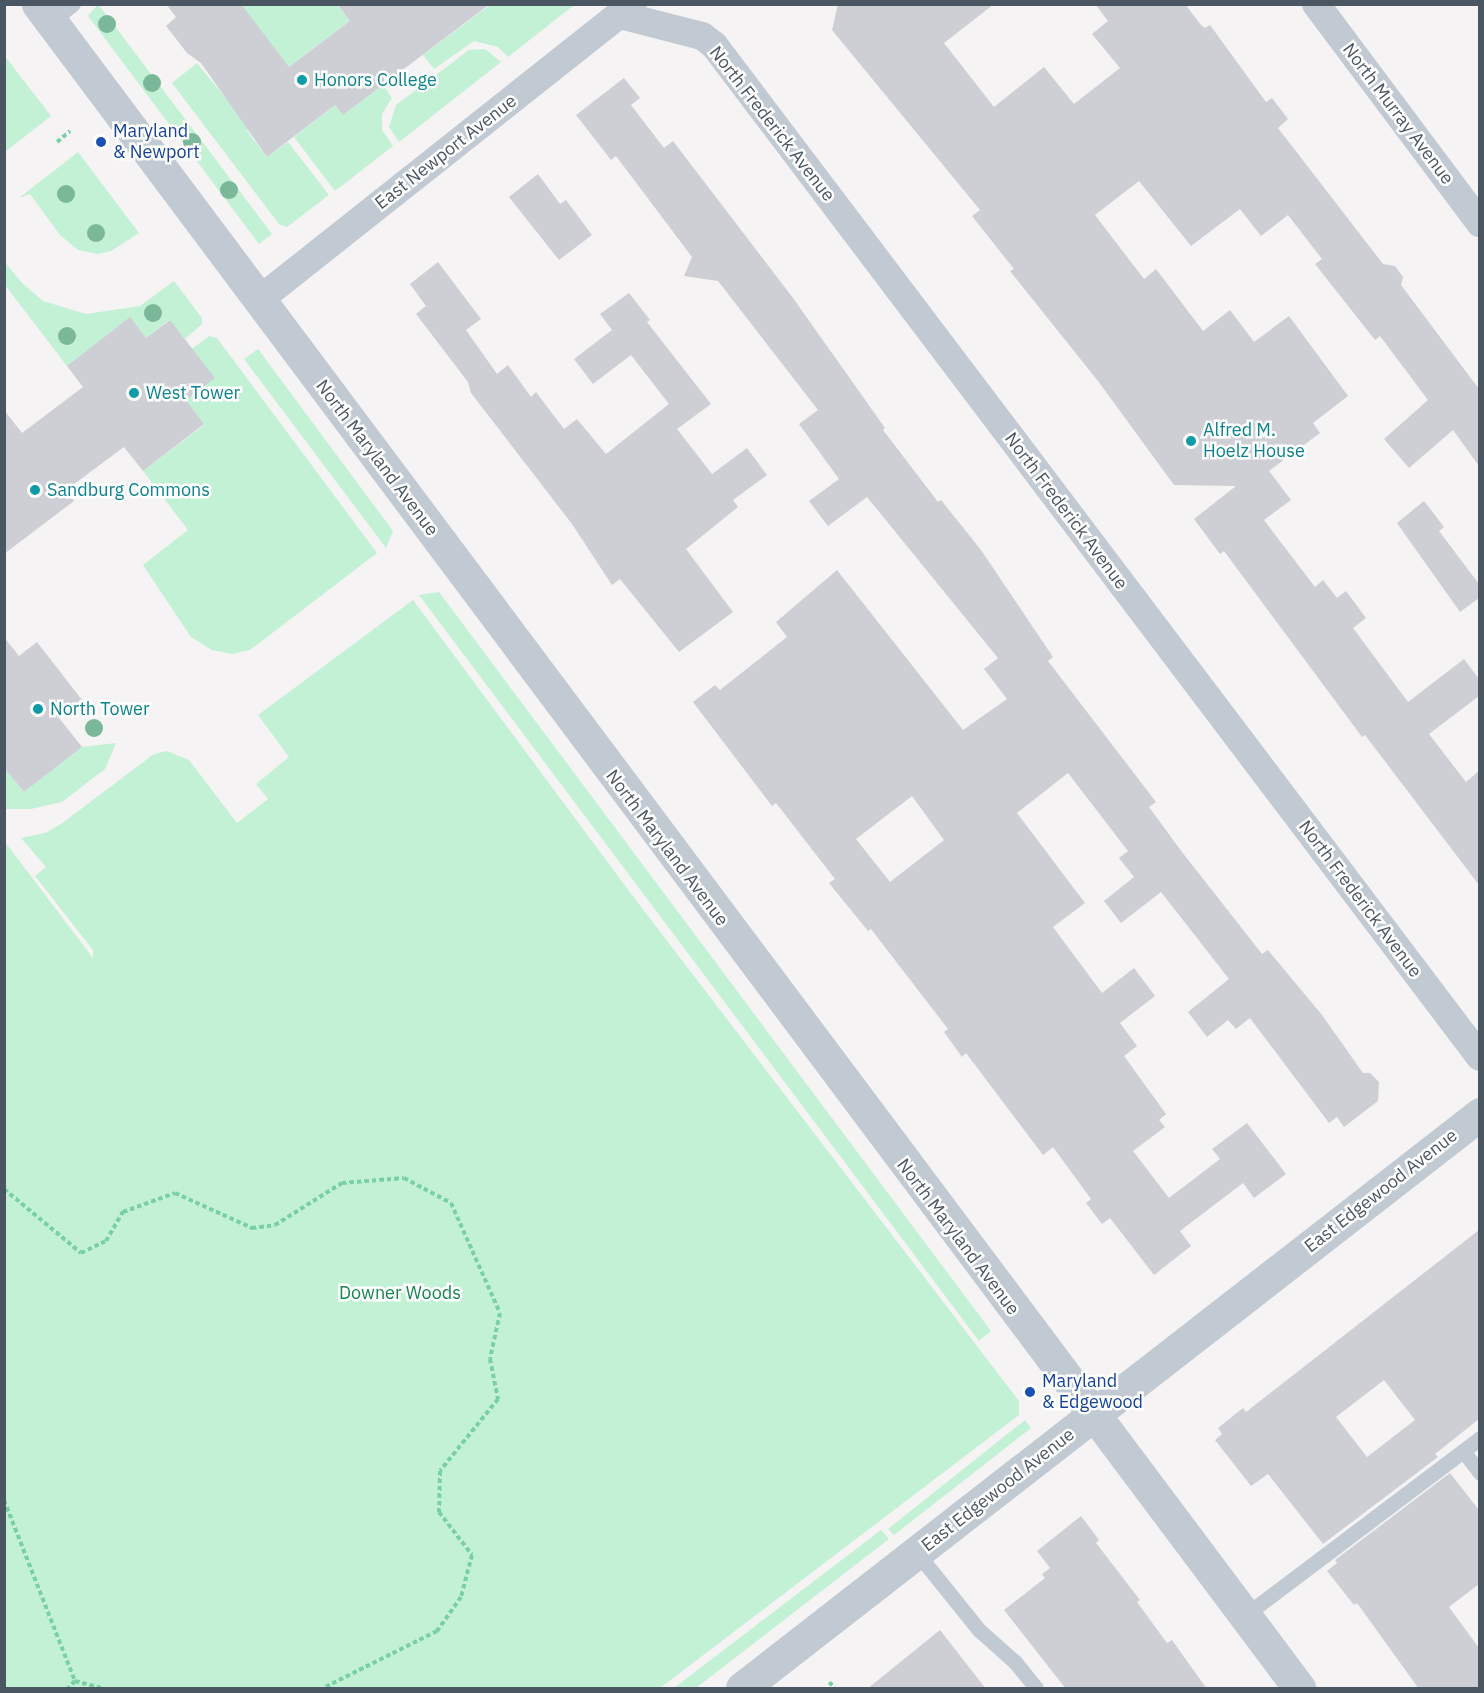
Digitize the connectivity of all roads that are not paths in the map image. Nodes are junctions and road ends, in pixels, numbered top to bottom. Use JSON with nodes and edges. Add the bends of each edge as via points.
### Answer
{"nodes":[{"id":1,"x":1316,"y":4,"type":"edge"},
{"id":2,"x":54,"y":10,"type":"edge"},
{"id":3,"x":626,"y":10,"type":"edge"},
{"id":4,"x":1479,"y":224,"type":"edge"},
{"id":5,"x":259,"y":300,"type":"junction"},
{"id":6,"x":1479,"y":1057,"type":"edge"},
{"id":7,"x":1479,"y":1114,"type":"edge"},
{"id":8,"x":1092,"y":1417,"type":"junction"},
{"id":9,"x":1479,"y":1438,"type":"edge"},
{"id":10,"x":1463,"y":1451,"type":"junction"},
{"id":11,"x":1479,"y":1473,"type":"edge"},
{"id":12,"x":917,"y":1553,"type":"junction"},
{"id":13,"x":1244,"y":1616,"type":"junction"},
{"id":14,"x":1298,"y":1688,"type":"edge"},
{"id":15,"x":742,"y":1689,"type":"edge"},
{"id":16,"x":1036,"y":1689,"type":"edge"}],
"edges":[{"from":1,"to":4,"type":"street","name":"North Murray Avenue"},
{"from":2,"to":5,"type":"street","name":"North Maryland Avenue"},
{"from":3,"to":5,"type":"street","name":"East Newport Avenue"},
{"from":3,"to":6,"type":"street","name":"North Frederick Avenue","via":[[702,36],[714,45]]},
{"from":5,"to":8,"type":"street","name":"North Maryland Avenue"},
{"from":7,"to":8,"type":"street","name":"East Edgewood Avenue"},
{"from":8,"to":12,"type":"street","name":"East Edgewood Avenue"},
{"from":8,"to":13,"type":"street","name":"North Maryland Avenue"},
{"from":9,"to":10,"type":"lane"},
{"from":10,"to":11,"type":"lane"},
{"from":10,"to":13,"type":"lane"},
{"from":12,"to":15,"type":"street","name":"East Edgewood Avenue"},
{"from":12,"to":16,"type":"lane","via":[[979,1630],[1016,1662]]},
{"from":13,"to":14,"type":"street","name":"North Maryland Avenue"}]}
